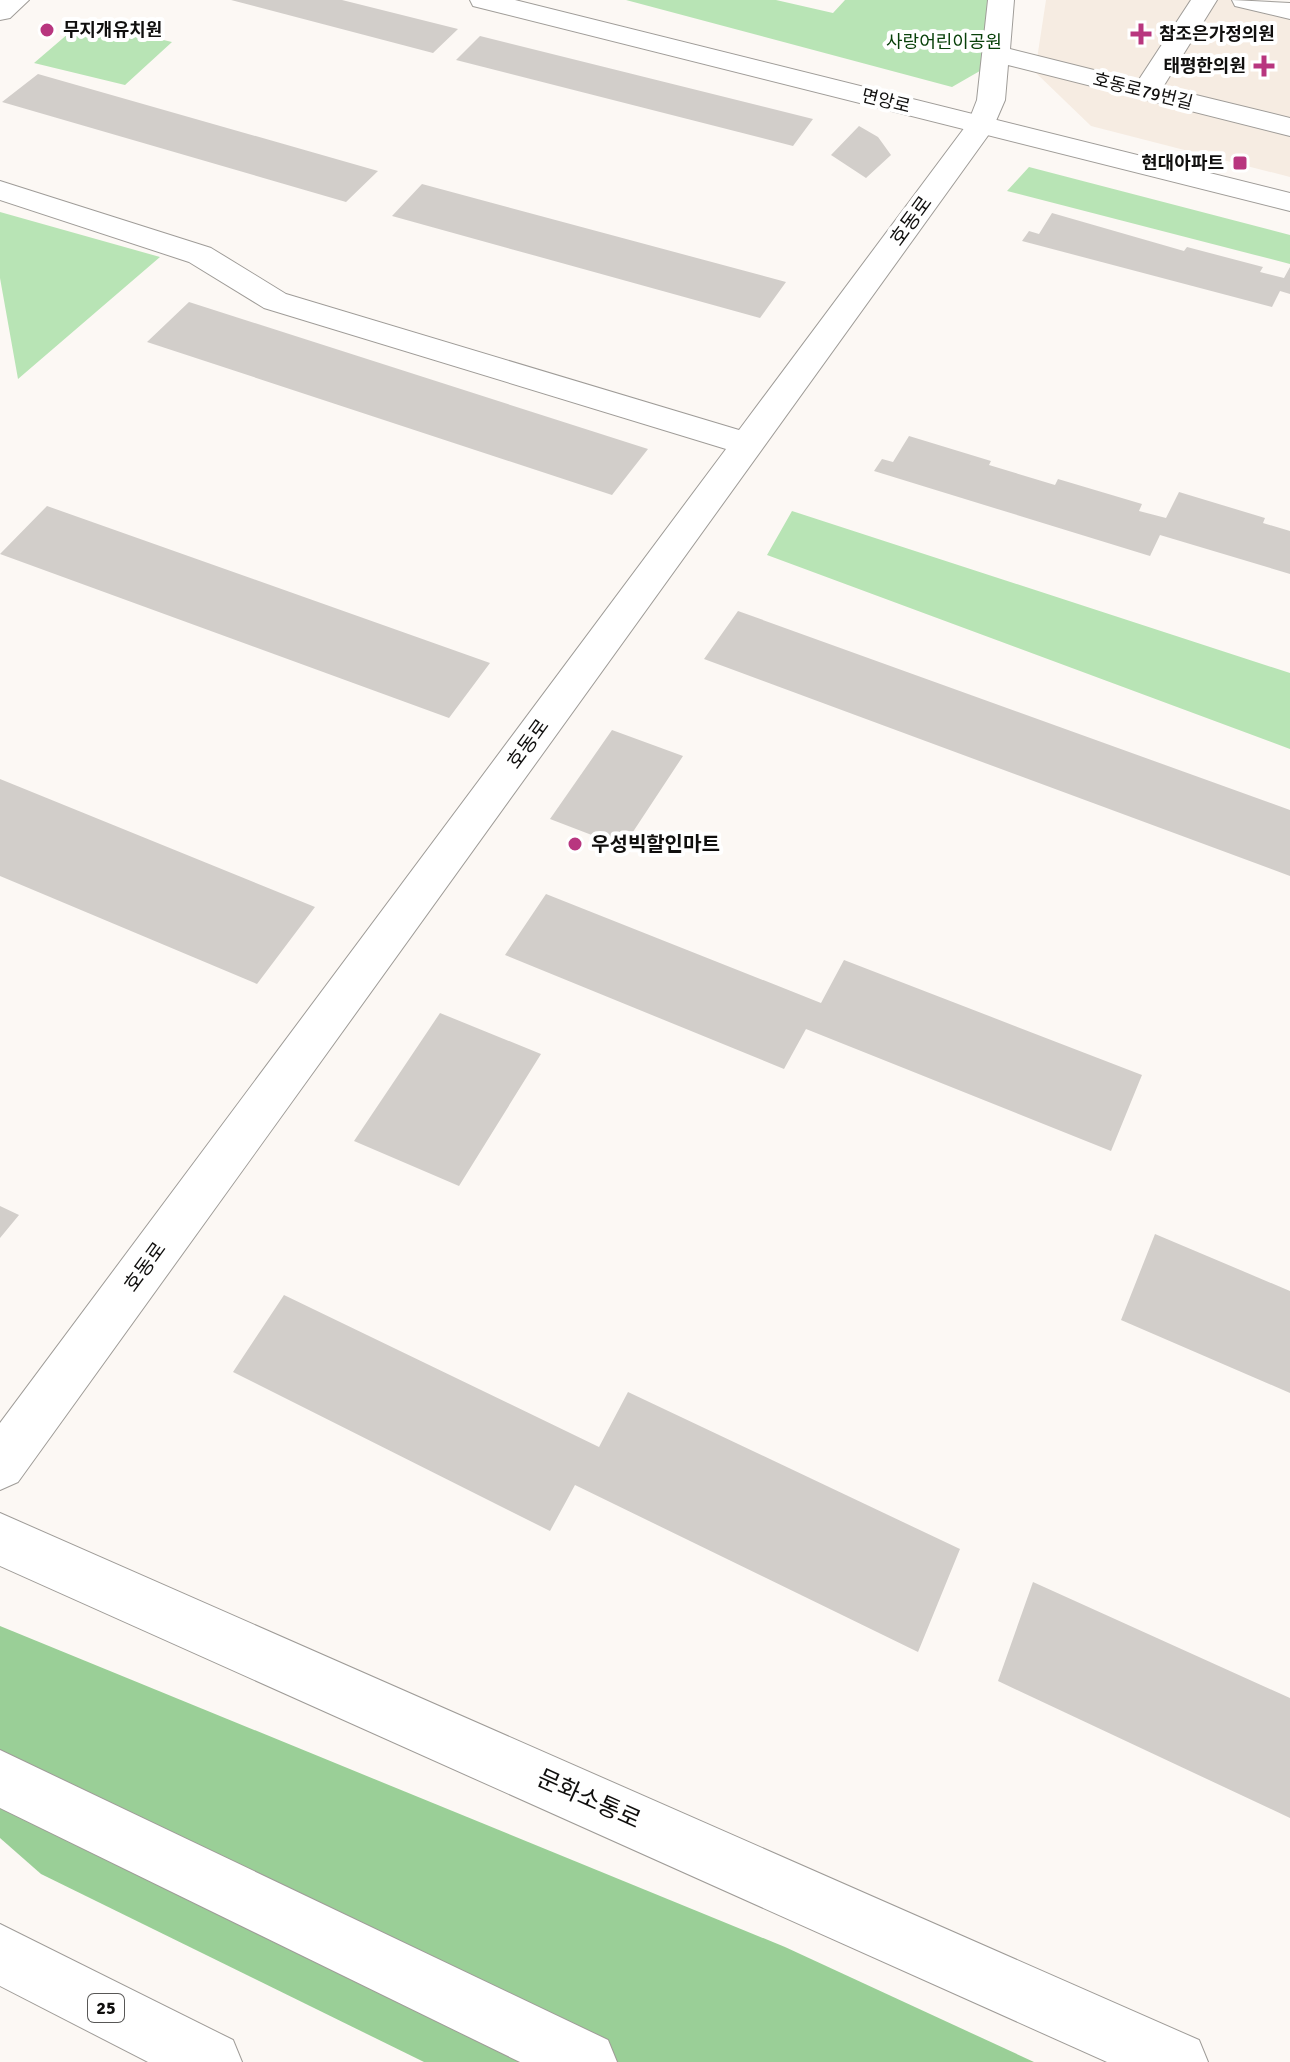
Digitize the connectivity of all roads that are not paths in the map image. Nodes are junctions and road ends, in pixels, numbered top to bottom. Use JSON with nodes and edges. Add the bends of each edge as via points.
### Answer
{"nodes":[{"id":1,"x":16,"y":0,"type":"edge"},
{"id":2,"x":483,"y":0,"type":"edge"},
{"id":3,"x":1001,"y":0,"type":"edge"},
{"id":4,"x":1204,"y":0,"type":"edge"},
{"id":5,"x":1245,"y":0,"type":"edge"},
{"id":6,"x":1290,"y":11,"type":"edge"},
{"id":7,"x":0,"y":12,"type":"edge"},
{"id":8,"x":997,"y":54,"type":"junction"},
{"id":9,"x":1146,"y":91,"type":"junction"},
{"id":10,"x":982,"y":124,"type":"junction"},
{"id":11,"x":1290,"y":127,"type":"edge"},
{"id":12,"x":0,"y":190,"type":"edge"},
{"id":13,"x":1290,"y":202,"type":"edge"},
{"id":14,"x":748,"y":444,"type":"junction"},
{"id":15,"x":0,"y":1465,"type":"edge"},
{"id":16,"x":0,"y":1539,"type":"edge"},
{"id":17,"x":0,"y":1778,"type":"edge"},
{"id":18,"x":0,"y":1954,"type":"edge"},
{"id":19,"x":211,"y":2062,"type":"edge"},
{"id":20,"x":586,"y":2062,"type":"edge"},
{"id":21,"x":1177,"y":2062,"type":"edge"}],
"edges":[{"from":1,"to":7,"type":"main road"},
{"from":2,"to":10,"type":"main road","name":"면앙로"},
{"from":3,"to":8,"type":"main road","name":"호동로"},
{"from":4,"to":9,"type":"main road"},
{"from":5,"to":6,"type":"main road"},
{"from":8,"to":9,"type":"main road","name":"호동로79번길"},
{"from":8,"to":10,"type":"main road","name":"호동로"},
{"from":9,"to":11,"type":"main road","name":"호동로79번길"},
{"from":10,"to":13,"type":"main road","name":"면앙로"},
{"from":10,"to":14,"type":"main road","name":"호동로"},
{"from":12,"to":14,"type":"main road","via":[[200,255],[275,301]]},
{"from":14,"to":15,"type":"main road","name":"호동로"},
{"from":16,"to":21,"type":"main road","name":"문화소통로"},
{"from":17,"to":20,"type":"main road"},
{"from":18,"to":19,"type":"main road","number":"25"}]}
